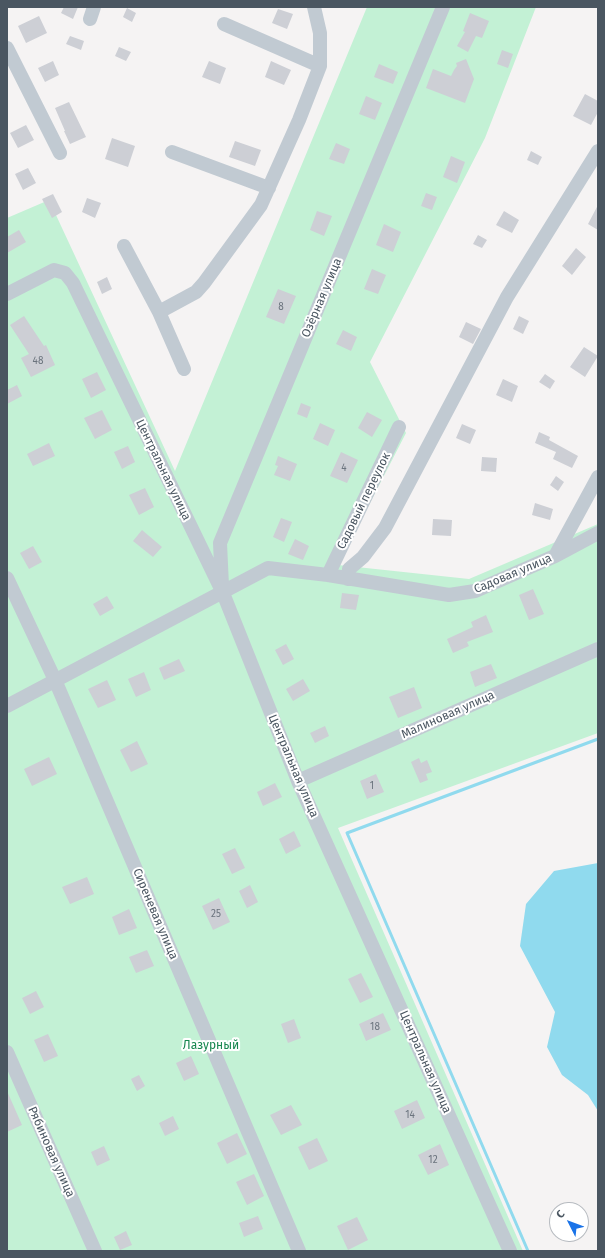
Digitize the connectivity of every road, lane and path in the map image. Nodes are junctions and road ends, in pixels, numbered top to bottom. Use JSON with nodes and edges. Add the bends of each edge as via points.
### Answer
{"nodes":[{"id":1,"x":314,"y":7,"type":"edge"},
{"id":2,"x":443,"y":7,"type":"edge"},
{"id":3,"x":224,"y":24,"type":"dead end"},
{"id":4,"x":7,"y":48,"type":"edge"},
{"id":5,"x":320,"y":66,"type":"junction"},
{"id":6,"x":598,"y":151,"type":"edge"},
{"id":7,"x":172,"y":152,"type":"dead end"},
{"id":8,"x":60,"y":153,"type":"dead end"},
{"id":9,"x":269,"y":188,"type":"junction"},
{"id":10,"x":124,"y":246,"type":"dead end"},
{"id":11,"x":7,"y":294,"type":"edge"},
{"id":12,"x":159,"y":312,"type":"junction"},
{"id":13,"x":184,"y":369,"type":"dead end"},
{"id":14,"x":399,"y":427,"type":"dead end"},
{"id":15,"x":598,"y":477,"type":"edge"},
{"id":16,"x":598,"y":533,"type":"edge"},
{"id":17,"x":555,"y":556,"type":"junction"},
{"id":18,"x":328,"y":575,"type":"junction"},
{"id":19,"x":7,"y":578,"type":"edge"},
{"id":20,"x":348,"y":579,"type":"junction"},
{"id":21,"x":223,"y":593,"type":"junction"},
{"id":22,"x":598,"y":649,"type":"edge"},
{"id":23,"x":55,"y":680,"type":"junction"},
{"id":24,"x":7,"y":706,"type":"edge"},
{"id":25,"x":298,"y":781,"type":"junction"},
{"id":26,"x":7,"y":1052,"type":"edge"},
{"id":27,"x":95,"y":1251,"type":"edge"},
{"id":28,"x":299,"y":1251,"type":"edge"},
{"id":29,"x":510,"y":1251,"type":"edge"}],
"edges":[{"from":1,"to":5,"type":"street","via":[[320,33]]},
{"from":2,"to":21,"type":"street","name":"Озёрная улица","via":[[220,543]]},
{"from":3,"to":5,"type":"street"},
{"from":4,"to":8,"type":"street"},
{"from":5,"to":9,"type":"street"},
{"from":6,"to":20,"type":"street","via":[[507,297],[385,528],[363,557],[349,569]]},
{"from":7,"to":9,"type":"street"},
{"from":9,"to":12,"type":"street","via":[[261,204],[204,283],[196,292]]},
{"from":10,"to":12,"type":"street"},
{"from":11,"to":21,"type":"street","name":"Центральная улица","via":[[54,270],[65,273],[73,283]]},
{"from":12,"to":13,"type":"street"},
{"from":14,"to":18,"type":"street","name":"Садовый переулок"},
{"from":15,"to":17,"type":"street"},
{"from":16,"to":17,"type":"street","name":"Садовая улица"},
{"from":17,"to":20,"type":"street","name":"Садовая улица","via":[[476,591],[449,595]]},
{"from":18,"to":20,"type":"street","name":"Садовая улица"},
{"from":18,"to":21,"type":"street","name":"Садовая улица","via":[[268,568]]},
{"from":19,"to":23,"type":"street","name":"Сиреневая улица"},
{"from":21,"to":23,"type":"street","name":"Садовая улица"},
{"from":21,"to":25,"type":"street","name":"Центральная улица"},
{"from":22,"to":25,"type":"street","name":"Малиновая улица"},
{"from":23,"to":24,"type":"street","name":"Садовая улица"},
{"from":23,"to":28,"type":"street","name":"Сиреневая улица"},
{"from":25,"to":29,"type":"street","name":"Центральная улица"},
{"from":26,"to":27,"type":"street","name":"Рябиновая улица"}]}
